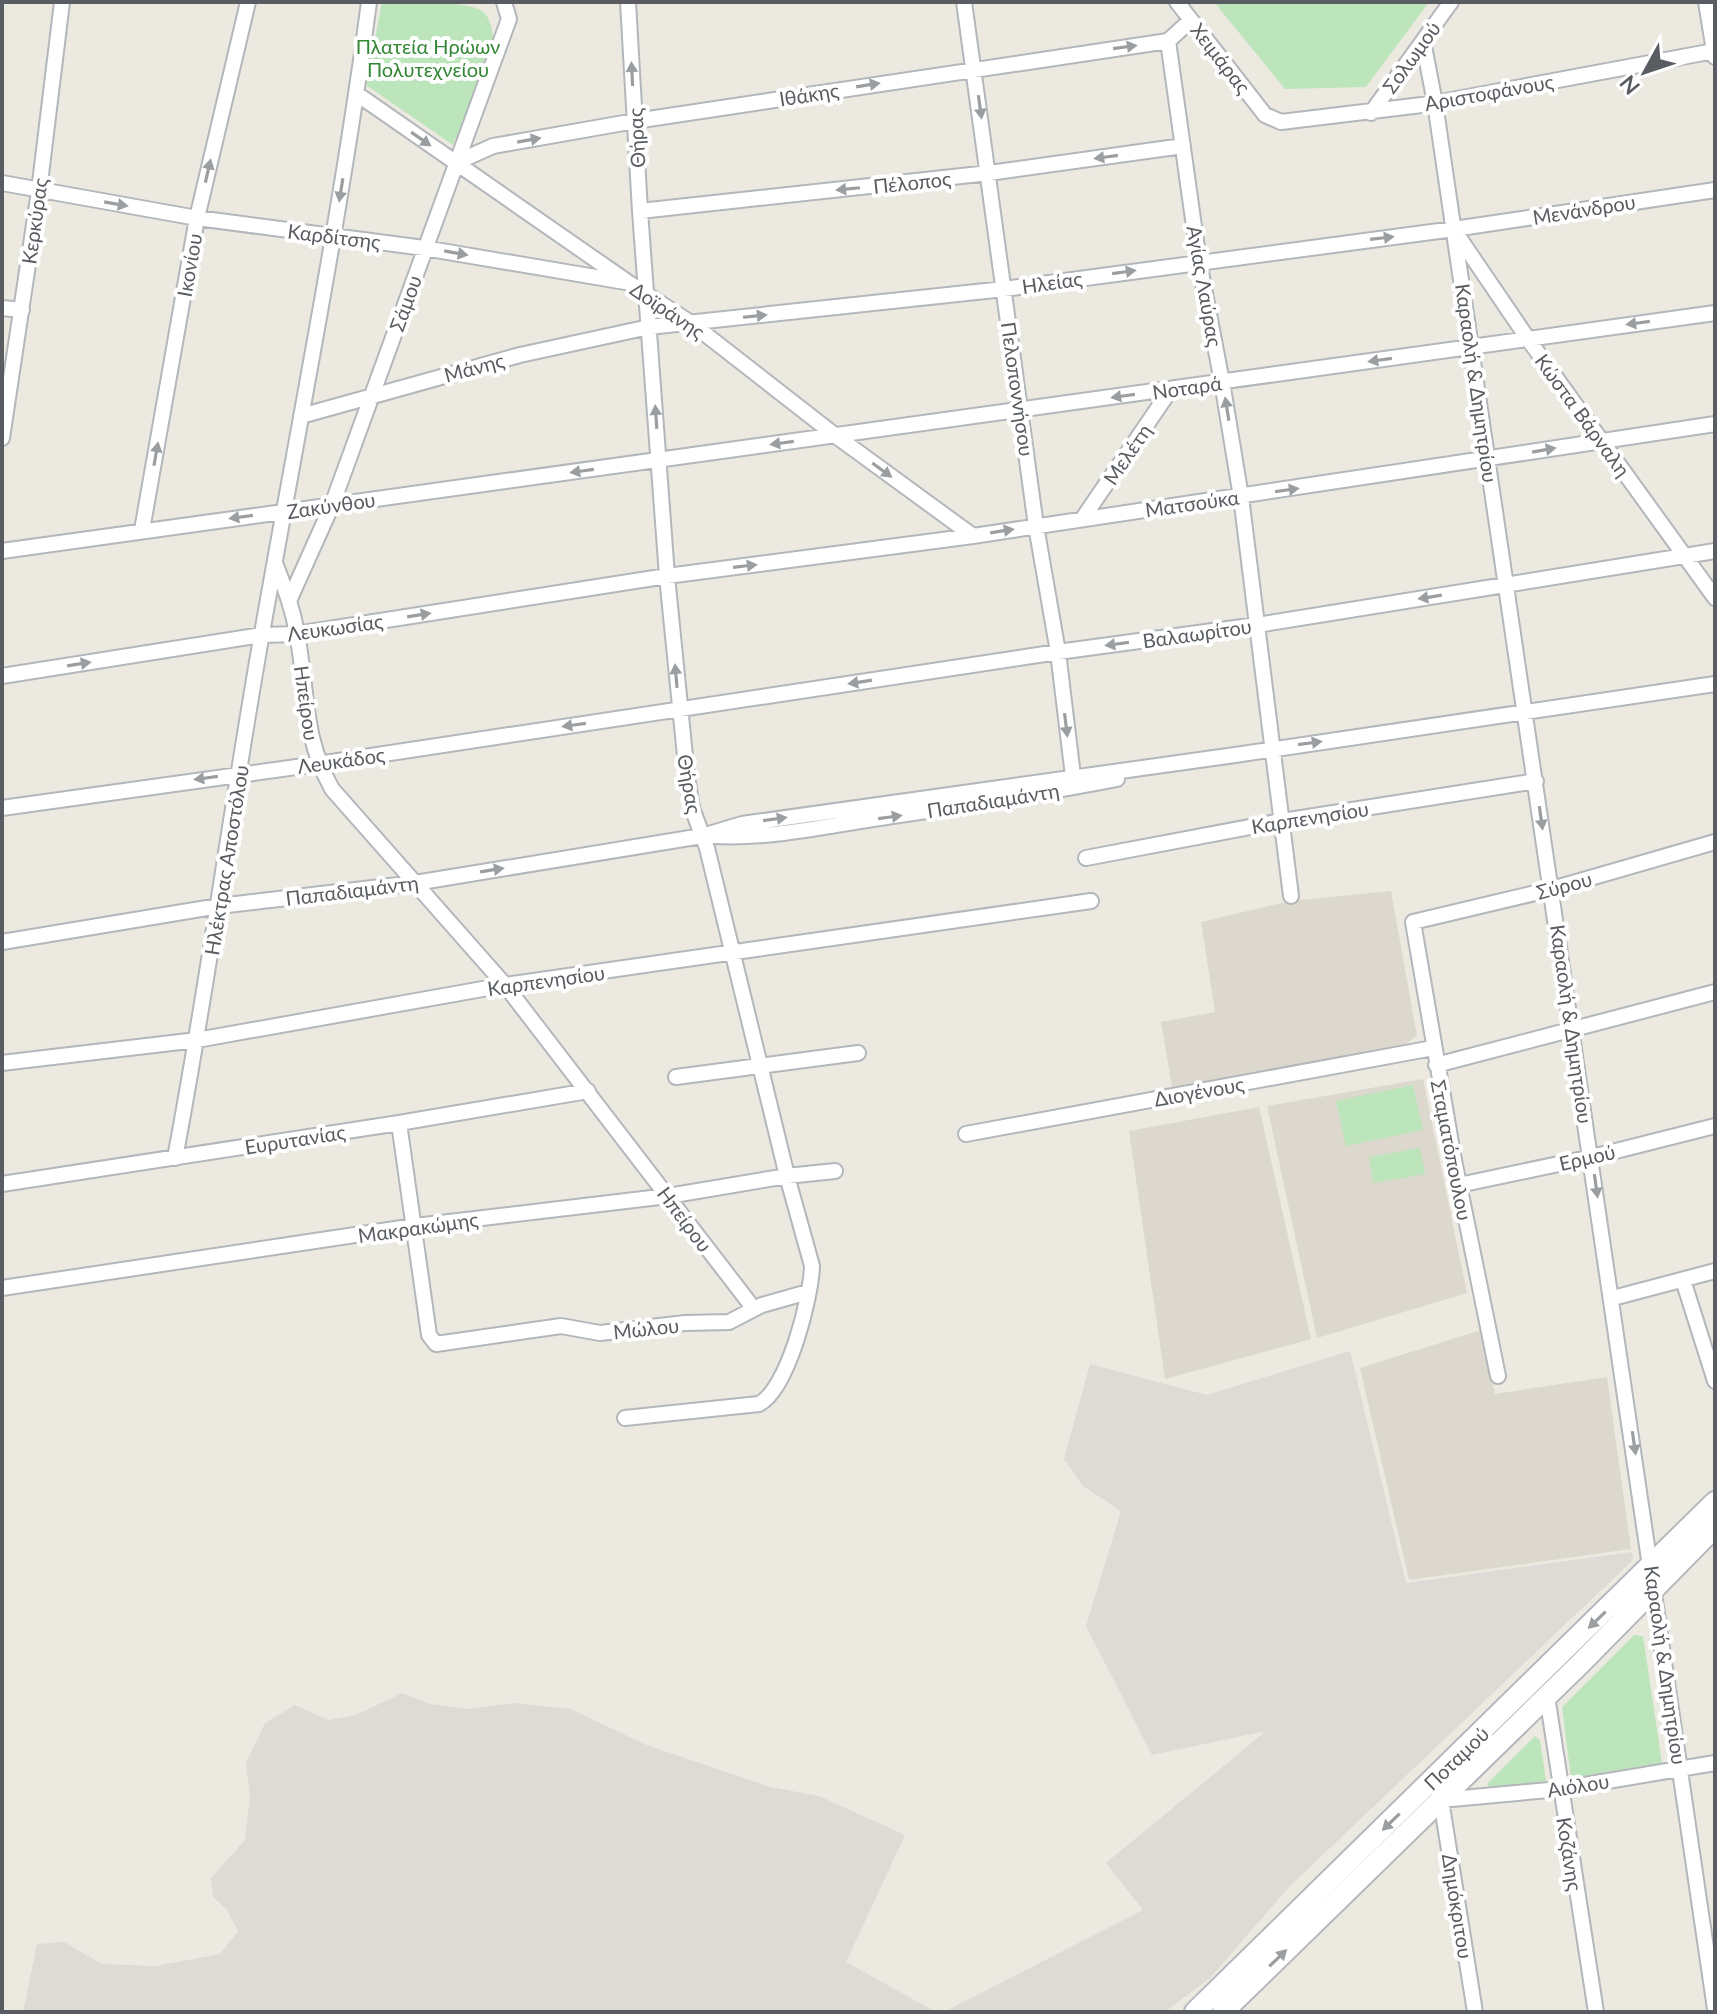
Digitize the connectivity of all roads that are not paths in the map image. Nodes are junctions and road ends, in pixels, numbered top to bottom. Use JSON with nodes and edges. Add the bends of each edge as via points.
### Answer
{"nodes":[{"id":1,"x":62,"y":2,"type":"edge"},
{"id":2,"x":248,"y":2,"type":"edge"},
{"id":3,"x":369,"y":2,"type":"edge"},
{"id":4,"x":504,"y":2,"type":"edge"},
{"id":5,"x":628,"y":2,"type":"edge"},
{"id":6,"x":964,"y":2,"type":"edge"},
{"id":7,"x":1177,"y":2,"type":"edge"},
{"id":8,"x":1451,"y":2,"type":"edge"},
{"id":9,"x":1711,"y":3,"type":"edge"},
{"id":10,"x":1191,"y":20,"type":"junction"},
{"id":11,"x":1168,"y":41,"type":"junction"},
{"id":12,"x":1423,"y":41,"type":"junction"},
{"id":13,"x":1714,"y":51,"type":"edge"},
{"id":14,"x":1715,"y":57,"type":"edge"},
{"id":15,"x":974,"y":68,"type":"junction"},
{"id":16,"x":357,"y":94,"type":"junction"},
{"id":17,"x":1435,"y":103,"type":"junction"},
{"id":18,"x":1371,"y":113,"type":"junction"},
{"id":19,"x":1265,"y":115,"type":"joint"},
{"id":20,"x":635,"y":121,"type":"junction"},
{"id":21,"x":1183,"y":146,"type":"junction"},
{"id":22,"x":455,"y":163,"type":"junction"},
{"id":23,"x":989,"y":173,"type":"junction"},
{"id":24,"x":2,"y":183,"type":"edge"},
{"id":25,"x":1715,"y":190,"type":"edge"},
{"id":26,"x":39,"y":191,"type":"junction"},
{"id":27,"x":640,"y":211,"type":"junction"},
{"id":28,"x":197,"y":218,"type":"junction"},
{"id":29,"x":1454,"y":229,"type":"junction"},
{"id":30,"x":334,"y":236,"type":"junction"},
{"id":31,"x":424,"y":248,"type":"junction"},
{"id":32,"x":1199,"y":262,"type":"junction"},
{"id":33,"x":629,"y":283,"type":"junction"},
{"id":34,"x":1004,"y":289,"type":"junction"},
{"id":35,"x":647,"y":293,"type":"junction"},
{"id":36,"x":2,"y":308,"type":"edge"},
{"id":37,"x":22,"y":310,"type":"junction"},
{"id":38,"x":1715,"y":313,"type":"edge"},
{"id":39,"x":691,"y":323,"type":"junction"},
{"id":40,"x":649,"y":327,"type":"junction"},
{"id":41,"x":1528,"y":339,"type":"junction"},
{"id":42,"x":1471,"y":347,"type":"junction"},
{"id":43,"x":1222,"y":382,"type":"junction"},
{"id":44,"x":1171,"y":389,"type":"junction"},
{"id":45,"x":372,"y":394,"type":"junction"},
{"id":46,"x":1020,"y":410,"type":"junction"},
{"id":47,"x":301,"y":416,"type":"junction"},
{"id":48,"x":1715,"y":424,"type":"edge"},
{"id":49,"x":836,"y":436,"type":"junction"},
{"id":50,"x":2,"y":438,"type":"edge"},
{"id":51,"x":1602,"y":440,"type":"junction"},
{"id":52,"x":1488,"y":460,"type":"junction"},
{"id":53,"x":659,"y":461,"type":"junction"},
{"id":54,"x":1241,"y":497,"type":"junction"},
{"id":55,"x":332,"y":505,"type":"junction"},
{"id":56,"x":284,"y":511,"type":"junction"},
{"id":57,"x":1083,"y":518,"type":"junction"},
{"id":58,"x":1036,"y":526,"type":"junction"},
{"id":59,"x":142,"y":530,"type":"junction"},
{"id":60,"x":973,"y":536,"type":"junction"},
{"id":61,"x":2,"y":551,"type":"edge"},
{"id":62,"x":1715,"y":551,"type":"edge"},
{"id":63,"x":1684,"y":555,"type":"junction"},
{"id":64,"x":275,"y":563,"type":"junction"},
{"id":65,"x":667,"y":576,"type":"junction"},
{"id":66,"x":1507,"y":585,"type":"junction"},
{"id":67,"x":1715,"y":598,"type":"edge"},
{"id":68,"x":289,"y":601,"type":"junction"},
{"id":69,"x":1257,"y":625,"type":"junction"},
{"id":70,"x":297,"y":634,"type":"junction"},
{"id":71,"x":261,"y":635,"type":"junction"},
{"id":72,"x":1058,"y":652,"type":"junction"},
{"id":73,"x":2,"y":676,"type":"edge"},
{"id":74,"x":1715,"y":684,"type":"edge"},
{"id":75,"x":679,"y":710,"type":"junction"},
{"id":76,"x":1526,"y":713,"type":"junction"},
{"id":77,"x":1274,"y":748,"type":"junction"},
{"id":78,"x":1235,"y":755,"type":"junction"},
{"id":79,"x":318,"y":764,"type":"junction"},
{"id":80,"x":239,"y":773,"type":"junction"},
{"id":81,"x":1073,"y":776,"type":"junction"},
{"id":82,"x":1536,"y":781,"type":"junction"},
{"id":83,"x":2,"y":808,"type":"edge"},
{"id":84,"x":1283,"y":820,"type":"junction"},
{"id":85,"x":702,"y":836,"type":"junction"},
{"id":86,"x":1715,"y":842,"type":"edge"},
{"id":87,"x":1086,"y":858,"type":"dead end"},
{"id":88,"x":415,"y":883,"type":"junction"},
{"id":89,"x":1552,"y":889,"type":"junction"},
{"id":90,"x":1291,"y":896,"type":"dead end"},
{"id":91,"x":1091,"y":901,"type":"dead end"},
{"id":92,"x":219,"y":906,"type":"junction"},
{"id":93,"x":1413,"y":922,"type":"joint"},
{"id":94,"x":2,"y":942,"type":"edge"},
{"id":95,"x":732,"y":954,"type":"junction"},
{"id":96,"x":505,"y":985,"type":"junction"},
{"id":97,"x":1715,"y":992,"type":"edge"},
{"id":98,"x":1572,"y":1027,"type":"junction"},
{"id":99,"x":197,"y":1040,"type":"junction"},
{"id":100,"x":1433,"y":1048,"type":"junction"},
{"id":101,"x":858,"y":1053,"type":"dead end"},
{"id":102,"x":2,"y":1063,"type":"edge"},
{"id":103,"x":760,"y":1065,"type":"junction"},
{"id":104,"x":1436,"y":1065,"type":"junction"},
{"id":105,"x":676,"y":1077,"type":"dead end"},
{"id":106,"x":588,"y":1091,"type":"junction"},
{"id":107,"x":399,"y":1123,"type":"junction"},
{"id":108,"x":1715,"y":1126,"type":"edge"},
{"id":109,"x":966,"y":1134,"type":"dead end"},
{"id":110,"x":1592,"y":1157,"type":"junction"},
{"id":111,"x":175,"y":1158,"type":"junction"},
{"id":112,"x":835,"y":1171,"type":"dead end"},
{"id":113,"x":787,"y":1176,"type":"junction"},
{"id":114,"x":2,"y":1184,"type":"edge"},
{"id":115,"x":1459,"y":1185,"type":"junction"},
{"id":116,"x":668,"y":1196,"type":"junction"},
{"id":117,"x":415,"y":1226,"type":"junction"},
{"id":118,"x":1715,"y":1271,"type":"edge"},
{"id":119,"x":1683,"y":1280,"type":"junction"},
{"id":120,"x":2,"y":1288,"type":"edge"},
{"id":121,"x":808,"y":1292,"type":"junction"},
{"id":122,"x":1613,"y":1298,"type":"junction"},
{"id":123,"x":754,"y":1309,"type":"junction"},
{"id":124,"x":1498,"y":1376,"type":"dead end"},
{"id":125,"x":1715,"y":1381,"type":"edge"},
{"id":126,"x":625,"y":1418,"type":"dead end"},
{"id":127,"x":1715,"y":1502,"type":"edge"},
{"id":128,"x":1715,"y":1527,"type":"edge"},
{"id":129,"x":1652,"y":1566,"type":"junction"},
{"id":130,"x":1654,"y":1590,"type":"junction"},
{"id":131,"x":1547,"y":1696,"type":"junction"},
{"id":132,"x":1715,"y":1763,"type":"edge"},
{"id":133,"x":1680,"y":1768,"type":"junction"},
{"id":134,"x":1560,"y":1789,"type":"junction"},
{"id":135,"x":1441,"y":1800,"type":"junction"},
{"id":136,"x":1715,"y":2009,"type":"edge"},
{"id":137,"x":1195,"y":2012,"type":"edge"},
{"id":138,"x":1223,"y":2012,"type":"edge"},
{"id":139,"x":1475,"y":2012,"type":"edge"},
{"id":140,"x":1596,"y":2012,"type":"edge"}],
"edges":[{"from":1,"to":26,"type":"street","name":"Κερκύρας"},
{"from":28,"to":2,"type":"street","name":"Ικονίου","one_way":true},
{"from":3,"to":16,"type":"street"},
{"from":4,"to":22,"type":"street","name":"Σάμου","via":[[509,19]]},
{"from":20,"to":5,"type":"street","name":"Θήρας","one_way":true},
{"from":6,"to":15,"type":"street","name":"Πελοποννήσου"},
{"from":7,"to":10,"type":"street","name":"Χειμάρας"},
{"from":8,"to":12,"type":"street","name":"Σολωμού"},
{"from":9,"to":13,"type":"street"},
{"from":10,"to":11,"type":"street"},
{"from":10,"to":19,"type":"street","name":"Χειμάρας"},
{"from":15,"to":11,"type":"street","name":"Ιθάκης","one_way":true},
{"from":11,"to":21,"type":"street","name":"Αγίας Λαύρας"},
{"from":12,"to":17,"type":"street","name":"Καραολή & Δημητρίου"},
{"from":12,"to":18,"type":"street","name":"Σολωμού"},
{"from":13,"to":14,"type":"street"},
{"from":13,"to":17,"type":"street","name":"Αριστοφάνους"},
{"from":20,"to":15,"type":"street","name":"Ιθάκης","one_way":true},
{"from":15,"to":23,"type":"street","name":"Πελοποννήσου","one_way":true},
{"from":16,"to":22,"type":"street","name":"Δοϊράνης","one_way":true},
{"from":16,"to":30,"type":"street","one_way":true},
{"from":17,"to":18,"type":"street","name":"Αριστοφάνους"},
{"from":17,"to":29,"type":"street","name":"Καραολή & Δημητρίου"},
{"from":18,"to":19,"type":"street","name":"Αριστοφάνους","via":[[1291,123]]},
{"from":22,"to":20,"type":"street","name":"Ιθάκης","one_way":true,"via":[[493,146]]},
{"from":20,"to":27,"type":"street","name":"Θήρας"},
{"from":21,"to":23,"type":"street","name":"Πέλοπος","one_way":true},
{"from":21,"to":32,"type":"street","name":"Αγίας Λαύρας"},
{"from":22,"to":31,"type":"street","name":"Σάμου"},
{"from":22,"to":33,"type":"street","name":"Δοϊράνης"},
{"from":23,"to":27,"type":"street","name":"Πέλοπος","one_way":true},
{"from":23,"to":34,"type":"street","name":"Πελοποννήσου"},
{"from":24,"to":26,"type":"street","name":"Καρδίτσης"},
{"from":25,"to":29,"type":"street","name":"Μενάνδρου"},
{"from":26,"to":28,"type":"street","name":"Καρδίτσης","one_way":true},
{"from":26,"to":37,"type":"street","name":"Κερκύρας"},
{"from":27,"to":35,"type":"street","name":"Θήρας"},
{"from":28,"to":30,"type":"street","name":"Καρδίτσης"},
{"from":59,"to":28,"type":"street","name":"Ικονίου","one_way":true},
{"from":32,"to":29,"type":"street","name":"Ηλείας","one_way":true},
{"from":29,"to":41,"type":"street","name":"Κώστα Βάρναλη"},
{"from":29,"to":42,"type":"street","name":"Καραολή & Δημητρίου"},
{"from":30,"to":31,"type":"street","name":"Καρδίτσης"},
{"from":30,"to":47,"type":"street"},
{"from":31,"to":33,"type":"street","name":"Καρδίτσης","one_way":true},
{"from":31,"to":45,"type":"street","name":"Σάμου"},
{"from":34,"to":32,"type":"street","name":"Ηλείας","one_way":true},
{"from":32,"to":43,"type":"street","name":"Αγίας Λαύρας"},
{"from":33,"to":35,"type":"street","name":"Δοϊράνης"},
{"from":39,"to":34,"type":"street","name":"Ηλείας","one_way":true},
{"from":34,"to":46,"type":"street","name":"Πελοποννήσου"},
{"from":35,"to":39,"type":"street","name":"Δοϊράνης"},
{"from":35,"to":40,"type":"street","name":"Θήρας"},
{"from":36,"to":37,"type":"street"},
{"from":37,"to":50,"type":"street","name":"Κερκύρας"},
{"from":38,"to":41,"type":"street","name":"Νοταρά","one_way":true},
{"from":39,"to":40,"type":"street","name":"Ηλείας"},
{"from":39,"to":49,"type":"street","name":"Δοϊράνης"},
{"from":40,"to":45,"type":"street","name":"Μάνης"},
{"from":53,"to":40,"type":"street","name":"Θήρας","one_way":true},
{"from":41,"to":42,"type":"street","name":"Νοταρά"},
{"from":41,"to":51,"type":"street","name":"Κώστα Βάρναλη"},
{"from":42,"to":43,"type":"street","name":"Νοταρά","one_way":true},
{"from":42,"to":52,"type":"street","name":"Καραολή & Δημητρίου"},
{"from":43,"to":44,"type":"street","name":"Νοταρά"},
{"from":54,"to":43,"type":"street","name":"Αγίας Λαύρας","one_way":true},
{"from":44,"to":46,"type":"street","name":"Νοταρά","one_way":true},
{"from":44,"to":57,"type":"street","name":"Μελέτη"},
{"from":45,"to":47,"type":"street","name":"Μάνης"},
{"from":45,"to":55,"type":"street","name":"Σάμου"},
{"from":46,"to":49,"type":"street","name":"Νοταρά"},
{"from":46,"to":58,"type":"street","name":"Πελοποννήσου"},
{"from":47,"to":56,"type":"street"},
{"from":48,"to":51,"type":"street","name":"Ματσούκα"},
{"from":49,"to":53,"type":"street","name":"Νοταρά","one_way":true},
{"from":49,"to":60,"type":"street","name":"Δοϊράνης","one_way":true},
{"from":52,"to":51,"type":"street","name":"Ματσούκα","one_way":true},
{"from":51,"to":63,"type":"street","name":"Κώστα Βάρναλη"},
{"from":54,"to":52,"type":"street","name":"Ματσούκα","one_way":true},
{"from":52,"to":66,"type":"street","name":"Καραολή & Δημητρίου"},
{"from":53,"to":55,"type":"street","name":"Ζακύνθου","one_way":true},
{"from":53,"to":65,"type":"street","name":"Θήρας"},
{"from":54,"to":57,"type":"street","name":"Ματσούκα"},
{"from":54,"to":69,"type":"street","name":"Αγίας Λαύρας"},
{"from":55,"to":56,"type":"street","name":"Ζακύνθου"},
{"from":55,"to":68,"type":"street","name":"Σάμου"},
{"from":56,"to":59,"type":"street","name":"Ζακύνθου","one_way":true},
{"from":56,"to":64,"type":"street"},
{"from":57,"to":58,"type":"street","name":"Ματσούκα"},
{"from":60,"to":58,"type":"street","name":"Ματσούκα","one_way":true},
{"from":58,"to":72,"type":"street","name":"Πελοποννήσου"},
{"from":59,"to":61,"type":"street","name":"Ζακύνθου"},
{"from":65,"to":60,"type":"street","name":"Ματσούκα","one_way":true},
{"from":62,"to":63,"type":"street","name":"Βαλαωρίτου"},
{"from":63,"to":66,"type":"street","name":"Βαλαωρίτου"},
{"from":63,"to":67,"type":"street","name":"Κώστα Βάρναλη"},
{"from":64,"to":68,"type":"street","name":"Ηπείρου"},
{"from":64,"to":71,"type":"street","name":"Ηλέκτρας Αποστόλου"},
{"from":70,"to":65,"type":"street","name":"Λευκωσίας","one_way":true},
{"from":75,"to":65,"type":"street","name":"Θήρας","one_way":true},
{"from":66,"to":69,"type":"street","name":"Βαλαωρίτου","one_way":true},
{"from":66,"to":76,"type":"street","name":"Καραολή & Δημητρίου"},
{"from":68,"to":70,"type":"street","name":"Ηπείρου"},
{"from":69,"to":72,"type":"street","name":"Βαλαωρίτου","one_way":true},
{"from":69,"to":77,"type":"street","name":"Αγίας Λαύρας"},
{"from":70,"to":71,"type":"street","name":"Λευκωσίας"},
{"from":70,"to":79,"type":"street","name":"Ηπείρου"},
{"from":73,"to":71,"type":"street","name":"Λευκωσίας","one_way":true},
{"from":71,"to":80,"type":"street","name":"Ηλέκτρας Αποστόλου"},
{"from":72,"to":75,"type":"street","name":"Βαλαωρίτου","one_way":true},
{"from":72,"to":81,"type":"street","name":"Πελοποννήσου","one_way":true},
{"from":74,"to":76,"type":"street","name":"Παπαδιαμάντη"},
{"from":75,"to":79,"type":"street","name":"Λeυκάδος","one_way":true},
{"from":75,"to":85,"type":"street","name":"Θήρας","via":[[692,808]]},
{"from":77,"to":76,"type":"street","name":"Παπαδιαμάντη","one_way":true},
{"from":76,"to":82,"type":"street","name":"Καραολή & Δημητρίου"},
{"from":77,"to":78,"type":"street","name":"Παπαδιαμάντη"},
{"from":77,"to":84,"type":"street","name":"Αγίας Λαύρας"},
{"from":78,"to":81,"type":"street","name":"Παπαδιαμάντη"},
{"from":85,"to":78,"type":"street","name":"Παπαδιαμάντη","one_way":true,"via":[[743,838],[983,803]]},
{"from":79,"to":80,"type":"street","name":"Λeυκάδος"},
{"from":79,"to":88,"type":"street","name":"Ηπείρου","via":[[332,789]]},
{"from":80,"to":83,"type":"street","name":"Λeυκάδος","one_way":true},
{"from":80,"to":92,"type":"street","name":"Ηλέκτρας Αποστόλου"},
{"from":85,"to":81,"type":"street","name":"Παπαδιαμάντη","one_way":true,"via":[[742,824]]},
{"from":82,"to":84,"type":"street","name":"Καρπενησίου"},
{"from":82,"to":89,"type":"street","name":"Καραολή & Δημητρίου","one_way":true},
{"from":84,"to":87,"type":"street","name":"Καρπενησίου"},
{"from":84,"to":90,"type":"street","name":"Αγίας Λαύρας"},
{"from":88,"to":85,"type":"street","name":"Παπαδιαμάντη","one_way":true},
{"from":85,"to":95,"type":"street","name":"Θήρας"},
{"from":86,"to":89,"type":"street","name":"Σύρου"},
{"from":88,"to":92,"type":"street","name":"Παπαδιαμάντη"},
{"from":88,"to":96,"type":"street","name":"Ηπείρου"},
{"from":89,"to":93,"type":"street","name":"Σύρου"},
{"from":89,"to":98,"type":"street","name":"Καραολή & Δημητρίου"},
{"from":91,"to":95,"type":"street","name":"Καρπενησίου"},
{"from":92,"to":94,"type":"street","name":"Παπαδιαμάντη"},
{"from":92,"to":99,"type":"street","name":"Ηλέκτρας Αποστόλου"},
{"from":93,"to":100,"type":"street","name":"Σταματόπουλου"},
{"from":95,"to":96,"type":"street","name":"Καρπενησίου"},
{"from":95,"to":103,"type":"street","name":"Θήρας"},
{"from":96,"to":99,"type":"street","name":"Καρπενησίου"},
{"from":96,"to":106,"type":"street","name":"Ηπείρου"},
{"from":97,"to":98,"type":"street"},
{"from":98,"to":104,"type":"street"},
{"from":98,"to":110,"type":"street","name":"Καραολή & Δημητρίου"},
{"from":99,"to":102,"type":"street","name":"Καρπενησίου"},
{"from":99,"to":111,"type":"street","name":"Ηλέκτρας Αποστόλου"},
{"from":100,"to":104,"type":"street","name":"Σταματόπουλου"},
{"from":100,"to":109,"type":"street","name":"Διογένους"},
{"from":101,"to":103,"type":"street"},
{"from":103,"to":105,"type":"street"},
{"from":103,"to":113,"type":"street","name":"Θήρας"},
{"from":104,"to":115,"type":"street","name":"Σταματόπουλου"},
{"from":106,"to":107,"type":"street","name":"Ευρυτανίας"},
{"from":106,"to":116,"type":"street","name":"Ηπείρου"},
{"from":107,"to":111,"type":"street","name":"Ευρυτανίας"},
{"from":107,"to":117,"type":"street"},
{"from":108,"to":110,"type":"street","name":"Ερμού"},
{"from":110,"to":115,"type":"street","name":"Ερμού"},
{"from":110,"to":122,"type":"street","name":"Καραολή & Δημητρίου","one_way":true},
{"from":111,"to":114,"type":"street","name":"Ευρυτανίας"},
{"from":112,"to":113,"type":"street","name":"Μακρακώμης"},
{"from":113,"to":116,"type":"street","name":"Μακρακώμης"},
{"from":113,"to":121,"type":"street","name":"Θήρας","via":[[812,1266]]},
{"from":115,"to":124,"type":"street","name":"Σταματόπουλου"},
{"from":116,"to":117,"type":"street","name":"Μακρακώμης"},
{"from":116,"to":123,"type":"street","name":"Ηπείρου"},
{"from":117,"to":120,"type":"street","name":"Μακρακώμης"},
{"from":117,"to":123,"type":"street","name":"Μώλου","via":[[429,1335],[440,1344],[561,1326],[600,1333],[729,1322]]},
{"from":118,"to":119,"type":"street"},
{"from":119,"to":122,"type":"street"},
{"from":119,"to":125,"type":"street"},
{"from":121,"to":123,"type":"street","name":"Μώλου"},
{"from":121,"to":126,"type":"street","name":"Θήρας","via":[[778,1384],[766,1400]]},
{"from":122,"to":129,"type":"street","name":"Καραολή & Δημητρίου","one_way":true},
{"from":127,"to":129,"type":"street","name":"Ποταμού"},
{"from":128,"to":130,"type":"street","name":"Ποταμού"},
{"from":129,"to":130,"type":"street","name":"Καραολή & Δημητρίου"},
{"from":129,"to":137,"type":"street","name":"Ποταμού","one_way":true},
{"from":130,"to":131,"type":"street","name":"Ποταμού"},
{"from":130,"to":133,"type":"street","name":"Καραολή & Δημητρίου"},
{"from":131,"to":134,"type":"street","name":"Κοζάνης"},
{"from":131,"to":135,"type":"street","name":"Ποταμού"},
{"from":132,"to":133,"type":"street","name":"Αιόλου"},
{"from":133,"to":134,"type":"street","name":"Αιόλου"},
{"from":133,"to":136,"type":"street","name":"Καραολή & Δημητρίου"},
{"from":134,"to":135,"type":"street","name":"Αιόλου"},
{"from":134,"to":140,"type":"street","name":"Κοζάνης"},
{"from":138,"to":135,"type":"street","name":"Ποταμού","one_way":true},
{"from":135,"to":139,"type":"street","name":"Δημόκριτου"}]}
